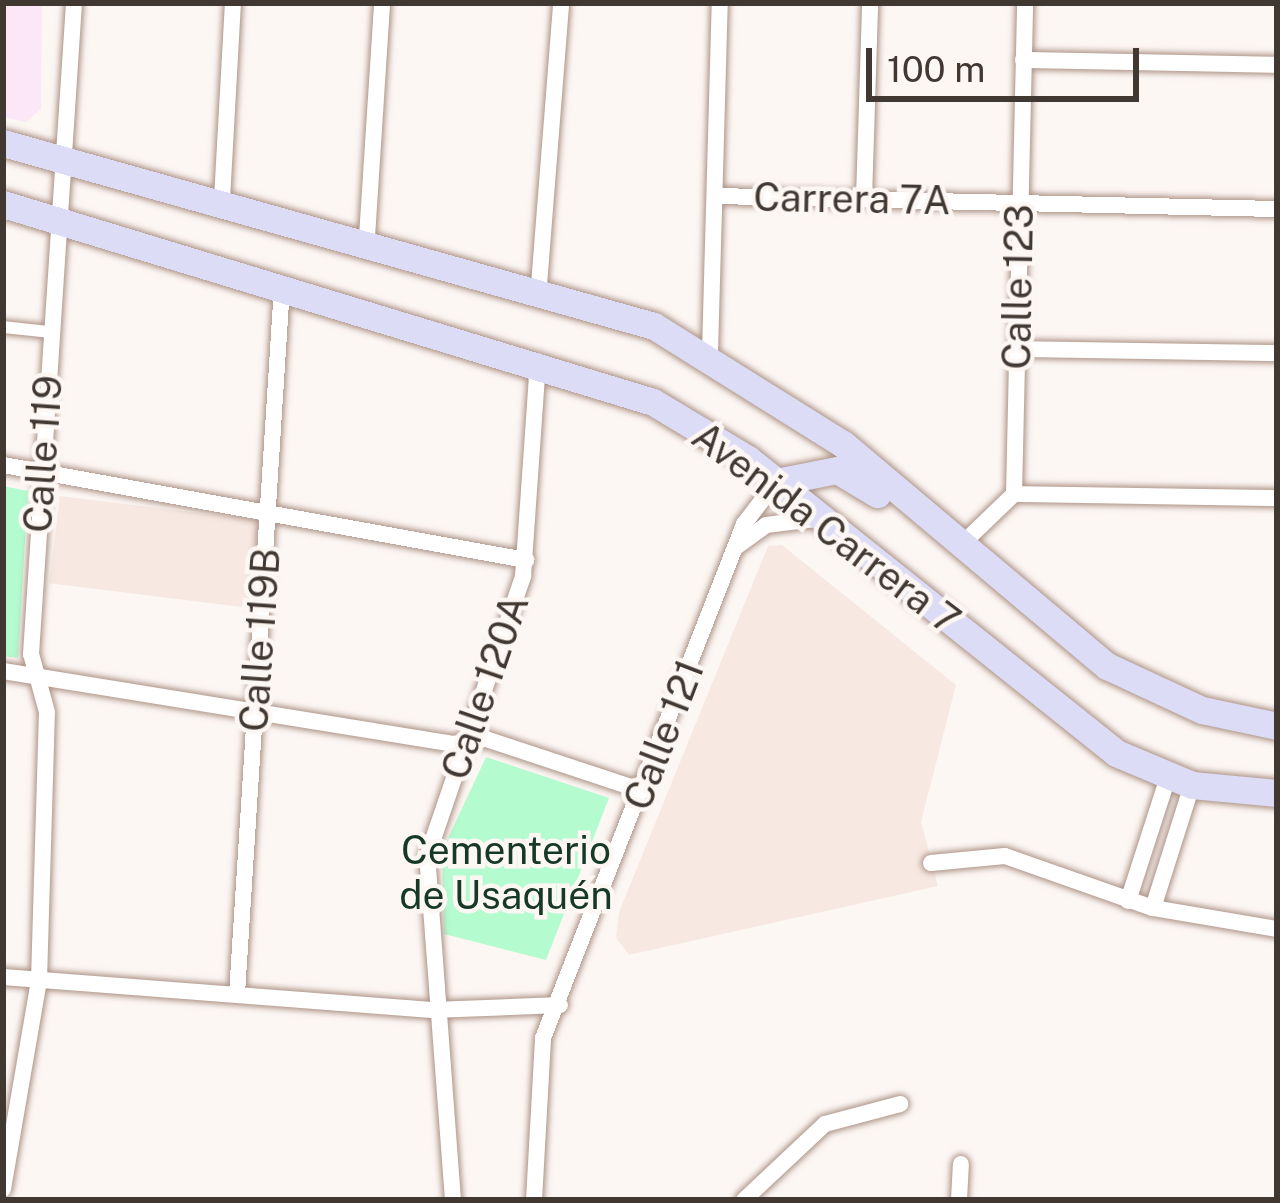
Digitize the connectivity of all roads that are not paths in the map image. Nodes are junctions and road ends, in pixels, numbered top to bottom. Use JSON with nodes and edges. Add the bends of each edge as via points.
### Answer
{"nodes":[{"id":1,"x":74,"y":3,"type":"edge"},
{"id":2,"x":233,"y":3,"type":"edge"},
{"id":3,"x":382,"y":3,"type":"edge"},
{"id":4,"x":561,"y":3,"type":"edge"},
{"id":5,"x":720,"y":3,"type":"edge"},
{"id":6,"x":870,"y":3,"type":"edge"},
{"id":7,"x":1024,"y":3,"type":"edge"},
{"id":8,"x":1023,"y":60,"type":"junction"},
{"id":9,"x":1277,"y":65,"type":"edge"},
{"id":10,"x":3,"y":143,"type":"edge"},
{"id":11,"x":62,"y":158,"type":"junction"},
{"id":12,"x":716,"y":196,"type":"junction"},
{"id":13,"x":222,"y":199,"type":"junction"},
{"id":14,"x":864,"y":199,"type":"junction"},
{"id":15,"x":1020,"y":202,"type":"junction"},
{"id":16,"x":3,"y":204,"type":"edge"},
{"id":17,"x":1277,"y":209,"type":"edge"},
{"id":18,"x":57,"y":223,"type":"junction"},
{"id":19,"x":367,"y":237,"type":"junction"},
{"id":20,"x":539,"y":285,"type":"junction"},
{"id":21,"x":283,"y":286,"type":"junction"},
{"id":22,"x":3,"y":327,"type":"edge"},
{"id":23,"x":50,"y":332,"type":"junction"},
{"id":24,"x":1017,"y":349,"type":"junction"},
{"id":25,"x":710,"y":352,"type":"junction"},
{"id":26,"x":1277,"y":352,"type":"edge"},
{"id":27,"x":538,"y":361,"type":"junction"},
{"id":28,"x":3,"y":465,"type":"edge"},
{"id":29,"x":42,"y":473,"type":"junction"},
{"id":30,"x":776,"y":482,"type":"junction"},
{"id":31,"x":1014,"y":494,"type":"junction"},
{"id":32,"x":1277,"y":498,"type":"edge"},
{"id":33,"x":268,"y":514,"type":"junction"},
{"id":34,"x":823,"y":518,"type":"junction"},
{"id":35,"x":958,"y":547,"type":"junction"},
{"id":36,"x":736,"y":548,"type":"junction"},
{"id":37,"x":526,"y":560,"type":"junction"},
{"id":38,"x":1002,"y":583,"type":"junction"},
{"id":39,"x":3,"y":671,"type":"edge"},
{"id":40,"x":38,"y":676,"type":"junction"},
{"id":41,"x":255,"y":710,"type":"junction"},
{"id":42,"x":1277,"y":726,"type":"edge"},
{"id":43,"x":470,"y":742,"type":"junction"},
{"id":44,"x":1180,"y":781,"type":"junction"},
{"id":45,"x":643,"y":791,"type":"junction"},
{"id":46,"x":1277,"y":793,"type":"edge"},
{"id":47,"x":932,"y":863,"type":"dead end"},
{"id":48,"x":1128,"y":901,"type":"junction"},
{"id":49,"x":1153,"y":908,"type":"junction"},
{"id":50,"x":1277,"y":929,"type":"edge"},
{"id":51,"x":3,"y":977,"type":"edge"},
{"id":52,"x":39,"y":980,"type":"junction"},
{"id":53,"x":237,"y":994,"type":"junction"},
{"id":54,"x":560,"y":1005,"type":"junction"},
{"id":55,"x":441,"y":1010,"type":"junction"},
{"id":56,"x":900,"y":1104,"type":"dead end"},
{"id":57,"x":961,"y":1164,"type":"dead end"},
{"id":58,"x":3,"y":1189,"type":"edge"},
{"id":59,"x":453,"y":1200,"type":"edge"},
{"id":60,"x":534,"y":1200,"type":"edge"},
{"id":61,"x":744,"y":1200,"type":"edge"},
{"id":62,"x":959,"y":1200,"type":"edge"}],
"edges":[{"from":1,"to":11,"type":"street","name":"Calle 119"},
{"from":2,"to":13,"type":"street"},
{"from":3,"to":19,"type":"street"},
{"from":4,"to":20,"type":"street"},
{"from":5,"to":12,"type":"street"},
{"from":6,"to":14,"type":"street"},
{"from":7,"to":8,"type":"street","name":"Calle 123"},
{"from":8,"to":9,"type":"street"},
{"from":8,"to":15,"type":"street","name":"Calle 123"},
{"from":10,"to":11,"type":"main road","name":"Avenida Carrera 7"},
{"from":11,"to":13,"type":"main road","name":"Avenida Carrera 7"},
{"from":11,"to":18,"type":"street","name":"Calle 119"},
{"from":12,"to":14,"type":"street","name":"Carrera 7A"},
{"from":12,"to":25,"type":"street"},
{"from":13,"to":19,"type":"main road","name":"Avenida Carrera 7"},
{"from":14,"to":15,"type":"street","name":"Carrera 7A"},
{"from":15,"to":17,"type":"street","name":"Carrera 7A"},
{"from":15,"to":24,"type":"street","name":"Calle 123"},
{"from":16,"to":18,"type":"main road","name":"Avenida Carrera 7"},
{"from":18,"to":21,"type":"main road","name":"Avenida Carrera 7"},
{"from":18,"to":23,"type":"street","name":"Calle 119"},
{"from":19,"to":20,"type":"main road","name":"Avenida Carrera 7"},
{"from":20,"to":25,"type":"main road","name":"Avenida Carrera 7"},
{"from":21,"to":27,"type":"main road","name":"Avenida Carrera 7"},
{"from":21,"to":33,"type":"street","name":"Calle 119B"},
{"from":22,"to":23,"type":"street"},
{"from":23,"to":29,"type":"street","name":"Calle 119"},
{"from":24,"to":26,"type":"street"},
{"from":24,"to":31,"type":"street","name":"Calle 123"},
{"from":25,"to":35,"type":"main road","name":"Avenida Carrera 7","via":[[843,444]]},
{"from":27,"to":30,"type":"main road","name":"Avenida Carrera 7","via":[[653,402]]},
{"from":27,"to":37,"type":"street","name":"Calle 120A"},
{"from":28,"to":29,"type":"street"},
{"from":29,"to":33,"type":"street"},
{"from":29,"to":40,"type":"street","name":"Calle 119"},
{"from":30,"to":34,"type":"main road","name":"Avenida Carrera 7"},
{"from":30,"to":36,"type":"street","name":"Calle 121"},
{"from":30,"to":38,"type":"main road","via":[[805,470],[853,475]]},
{"from":31,"to":32,"type":"street"},
{"from":31,"to":35,"type":"street"},
{"from":33,"to":37,"type":"street"},
{"from":33,"to":41,"type":"street","name":"Calle 119B"},
{"from":34,"to":36,"type":"street","via":[[766,525]]},
{"from":34,"to":44,"type":"main road","name":"Avenida Carrera 7","via":[[1066,718]]},
{"from":35,"to":38,"type":"main road","name":"Avenida Carrera 7"},
{"from":36,"to":45,"type":"street","name":"Calle 121"},
{"from":37,"to":43,"type":"street","name":"Calle 120A"},
{"from":38,"to":42,"type":"main road","name":"Avenida Carrera 7","via":[[1107,666],[1202,710]]},
{"from":39,"to":40,"type":"street"},
{"from":40,"to":41,"type":"street"},
{"from":40,"to":52,"type":"street","name":"Calle 119","via":[[47,712]]},
{"from":41,"to":43,"type":"street"},
{"from":41,"to":53,"type":"street","name":"Calle 119B"},
{"from":43,"to":45,"type":"street"},
{"from":43,"to":55,"type":"street","name":"Calle 120A","via":[[427,857]]},
{"from":44,"to":46,"type":"main road","name":"Avenida Carrera 7"},
{"from":44,"to":48,"type":"street"},
{"from":44,"to":49,"type":"street"},
{"from":45,"to":54,"type":"street","name":"Calle 121"},
{"from":47,"to":48,"type":"street","via":[[1005,856]]},
{"from":48,"to":49,"type":"street"},
{"from":49,"to":50,"type":"street"},
{"from":51,"to":52,"type":"street"},
{"from":52,"to":53,"type":"street"},
{"from":52,"to":58,"type":"street","name":"Calle 119"},
{"from":53,"to":55,"type":"street"},
{"from":54,"to":55,"type":"street"},
{"from":54,"to":60,"type":"street","name":"Calle 121","via":[[534,1102]]},
{"from":55,"to":59,"type":"street","name":"Calle 120A"},
{"from":56,"to":61,"type":"street","via":[[825,1124]]},
{"from":57,"to":62,"type":"street"}]}
